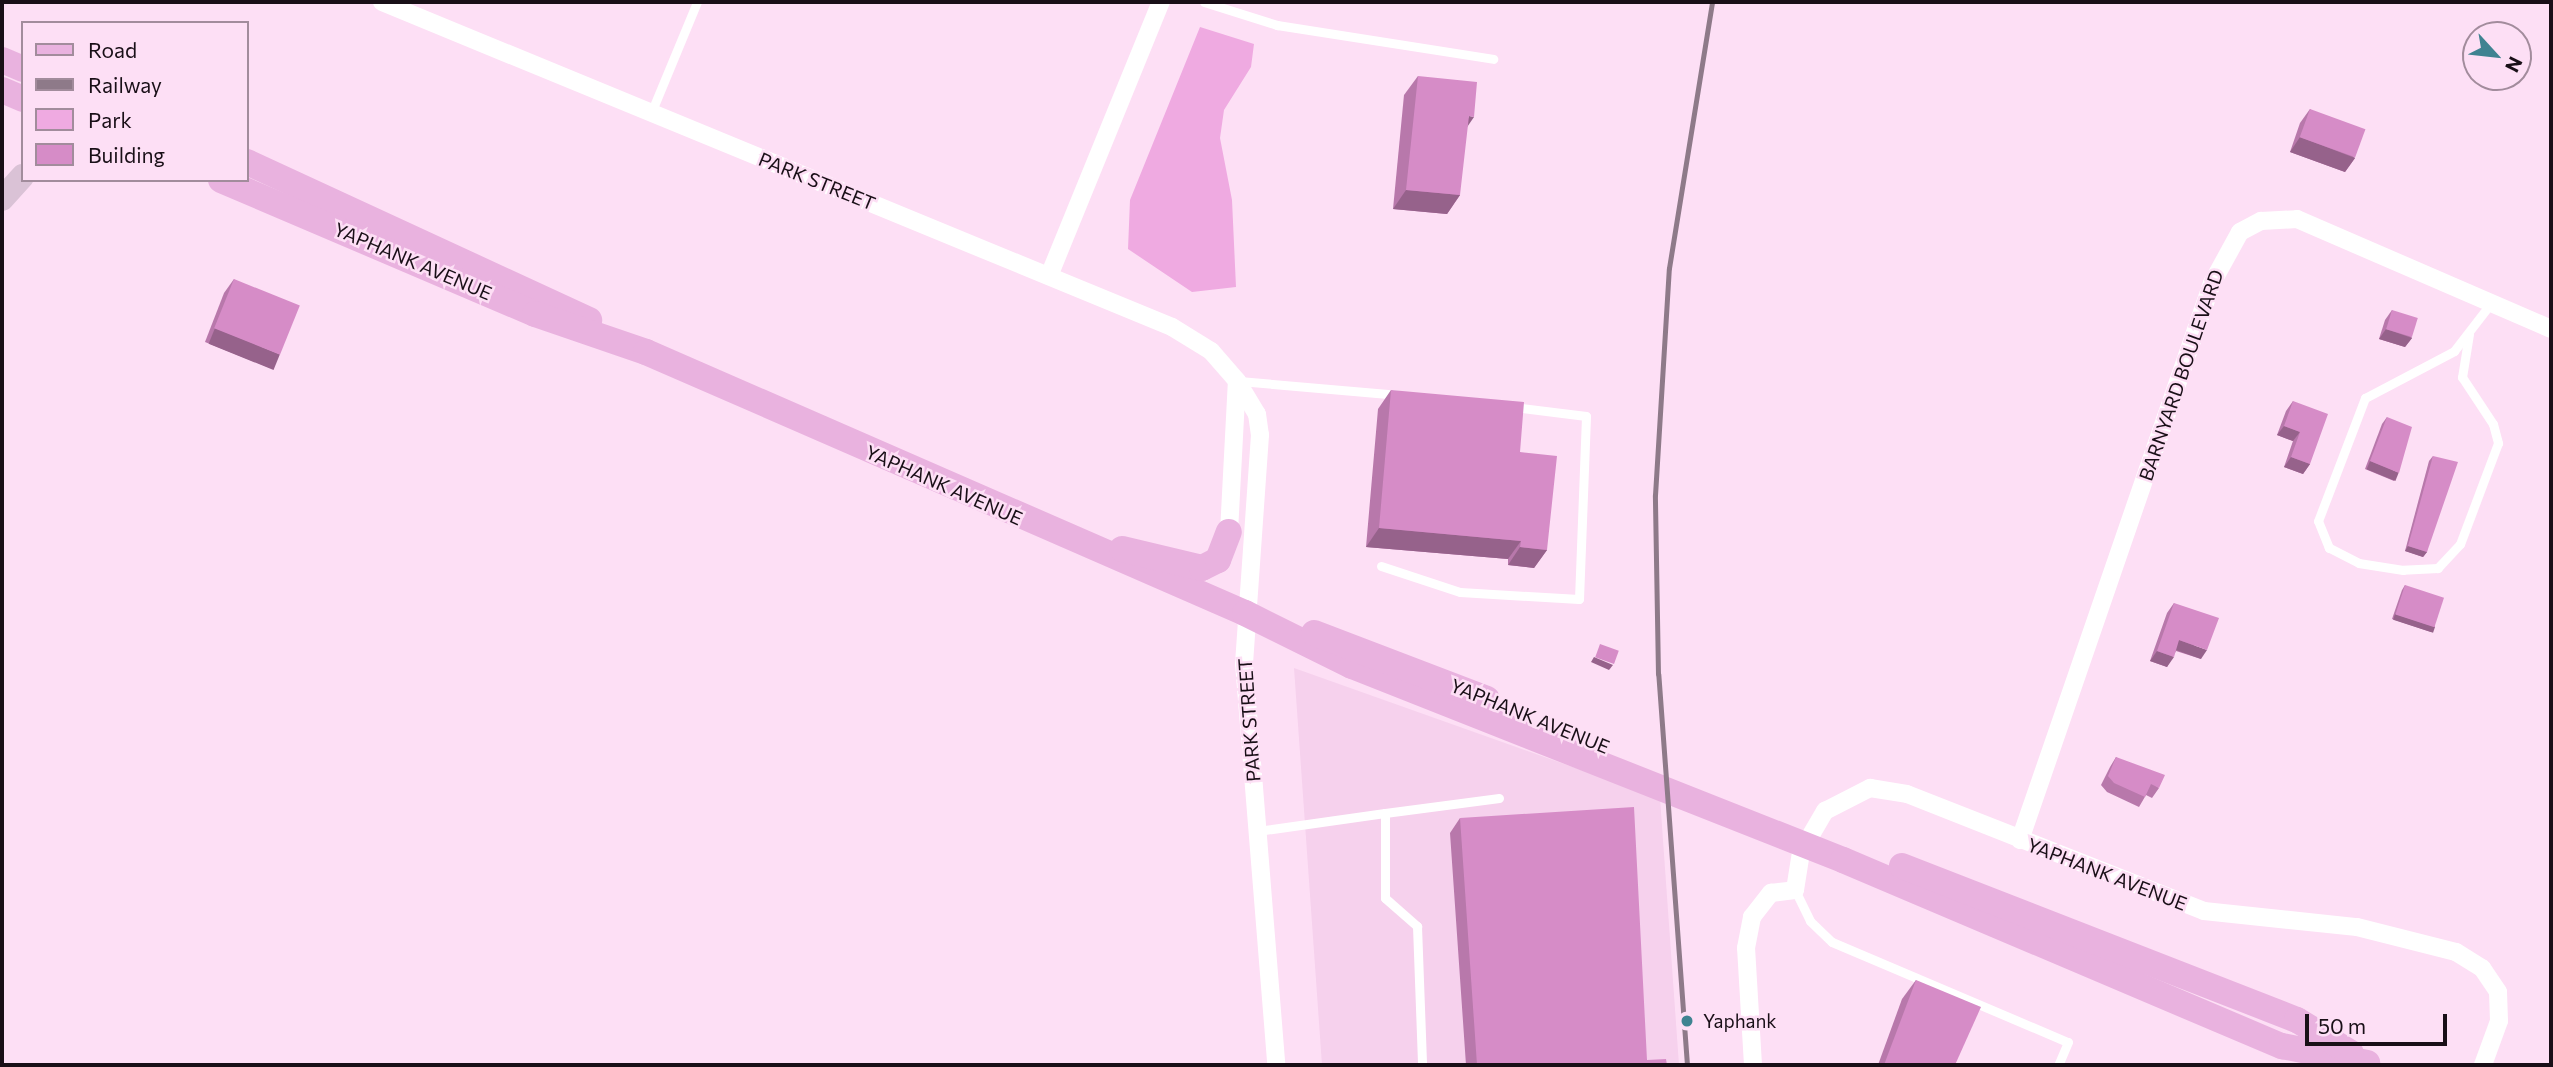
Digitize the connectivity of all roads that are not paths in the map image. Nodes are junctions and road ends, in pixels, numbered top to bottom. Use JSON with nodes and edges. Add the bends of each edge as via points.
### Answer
{"nodes":[{"id":1,"x":382,"y":2,"type":"edge"},
{"id":2,"x":697,"y":2,"type":"edge"},
{"id":3,"x":1161,"y":2,"type":"edge"},
{"id":4,"x":1205,"y":2,"type":"edge"},
{"id":5,"x":1493,"y":59,"type":"dead end"},
{"id":6,"x":2,"y":60,"type":"edge"},
{"id":7,"x":21,"y":68,"type":"edge"},
{"id":8,"x":2,"y":90,"type":"edge"},
{"id":9,"x":21,"y":98,"type":"edge"},
{"id":10,"x":652,"y":113,"type":"junction"},
{"id":11,"x":248,"y":162,"type":"edge"},
{"id":12,"x":21,"y":178,"type":"edge"},
{"id":13,"x":226,"y":182,"type":"edge"},
{"id":14,"x":2,"y":199,"type":"edge"},
{"id":15,"x":1049,"y":276,"type":"junction"},
{"id":16,"x":2491,"y":303,"type":"junction"},
{"id":17,"x":2551,"y":329,"type":"edge"},
{"id":18,"x":2469,"y":334,"type":"junction"},
{"id":19,"x":646,"y":352,"type":"junction"},
{"id":20,"x":1237,"y":381,"type":"junction"},
{"id":21,"x":1416,"y":396,"type":"edge"},
{"id":22,"x":1495,"y":405,"type":"edge"},
{"id":23,"x":1229,"y":532,"type":"joint"},
{"id":24,"x":1068,"y":539,"type":"junction"},
{"id":25,"x":1381,"y":566,"type":"dead end"},
{"id":26,"x":1245,"y":612,"type":"junction"},
{"id":27,"x":1499,"y":798,"type":"dead end"},
{"id":28,"x":1385,"y":813,"type":"junction"},
{"id":29,"x":1258,"y":831,"type":"junction"},
{"id":30,"x":2020,"y":840,"type":"junction"},
{"id":31,"x":1795,"y":890,"type":"junction"},
{"id":32,"x":2369,"y":1064,"type":"edge"},
{"id":33,"x":1276,"y":1065,"type":"edge"},
{"id":34,"x":1422,"y":1065,"type":"edge"},
{"id":35,"x":1753,"y":1065,"type":"edge"},
{"id":36,"x":2058,"y":1065,"type":"edge"},
{"id":37,"x":2483,"y":1065,"type":"edge"}],
"edges":[{"from":1,"to":10,"type":"street","name":"PARK STREET"},
{"from":2,"to":10,"type":"lane"},
{"from":3,"to":15,"type":"street"},
{"from":4,"to":5,"type":"lane","via":[[1277,25]]},
{"from":6,"to":7,"type":"main road"},
{"from":8,"to":9,"type":"main road"},
{"from":10,"to":15,"type":"street","name":"PARK STREET"},
{"from":11,"to":19,"type":"main road","name":"YAPHANK AVENUE","via":[[543,293]]},
{"from":12,"to":14,"type":"street"},
{"from":13,"to":19,"type":"main road","name":"YAPHANK AVENUE","via":[[535,314]]},
{"from":15,"to":20,"type":"street","name":"PARK STREET","via":[[1185,334]]},
{"from":16,"to":17,"type":"street","name":"BARNYARD BOULEVARD"},
{"from":16,"to":18,"type":"lane"},
{"from":16,"to":30,"type":"street","name":"BARNYARD BOULEVARD","via":[[2297,219],[2261,220],[2240,232],[2212,283]]},
{"from":18,"to":18,"type":"lane","via":[[2454,351],[2365,398],[2318,521],[2329,548],[2359,563],[2403,570],[2438,568],[2460,544],[2498,443],[2493,424],[2462,377]]},
{"from":19,"to":24,"type":"main road","name":"YAPHANK AVENUE"},
{"from":20,"to":21,"type":"lane"},
{"from":20,"to":23,"type":"street"},
{"from":20,"to":26,"type":"street","name":"PARK STREET","via":[[1257,414],[1260,435]]},
{"from":22,"to":25,"type":"lane","via":[[1586,415],[1578,599],[1460,592]]},
{"from":23,"to":24,"type":"main road","via":[[1218,560],[1202,568]]},
{"from":24,"to":26,"type":"main road","name":"YAPHANK AVENUE"},
{"from":26,"to":29,"type":"street","name":"PARK STREET"},
{"from":26,"to":32,"type":"main road","name":"YAPHANK AVENUE","via":[[1352,666],[1494,711],[1846,853],[2297,1020]]},
{"from":27,"to":28,"type":"lane"},
{"from":28,"to":29,"type":"lane"},
{"from":28,"to":34,"type":"lane","via":[[1385,898],[1417,926]]},
{"from":29,"to":33,"type":"street","name":"PARK STREET"},
{"from":30,"to":31,"type":"street","name":"YAPHANK AVENUE","via":[[1907,794],[1870,788],[1836,800],[1816,822],[1796,866]]},
{"from":30,"to":37,"type":"street","name":"YAPHANK AVENUE","via":[[2204,911],[2382,932],[2470,959],[2492,978],[2501,1006]]},
{"from":31,"to":35,"type":"street","via":[[1762,900],[1748,935]]},
{"from":31,"to":36,"type":"lane","via":[[1810,921],[1832,942],[2068,1042]]}]}
